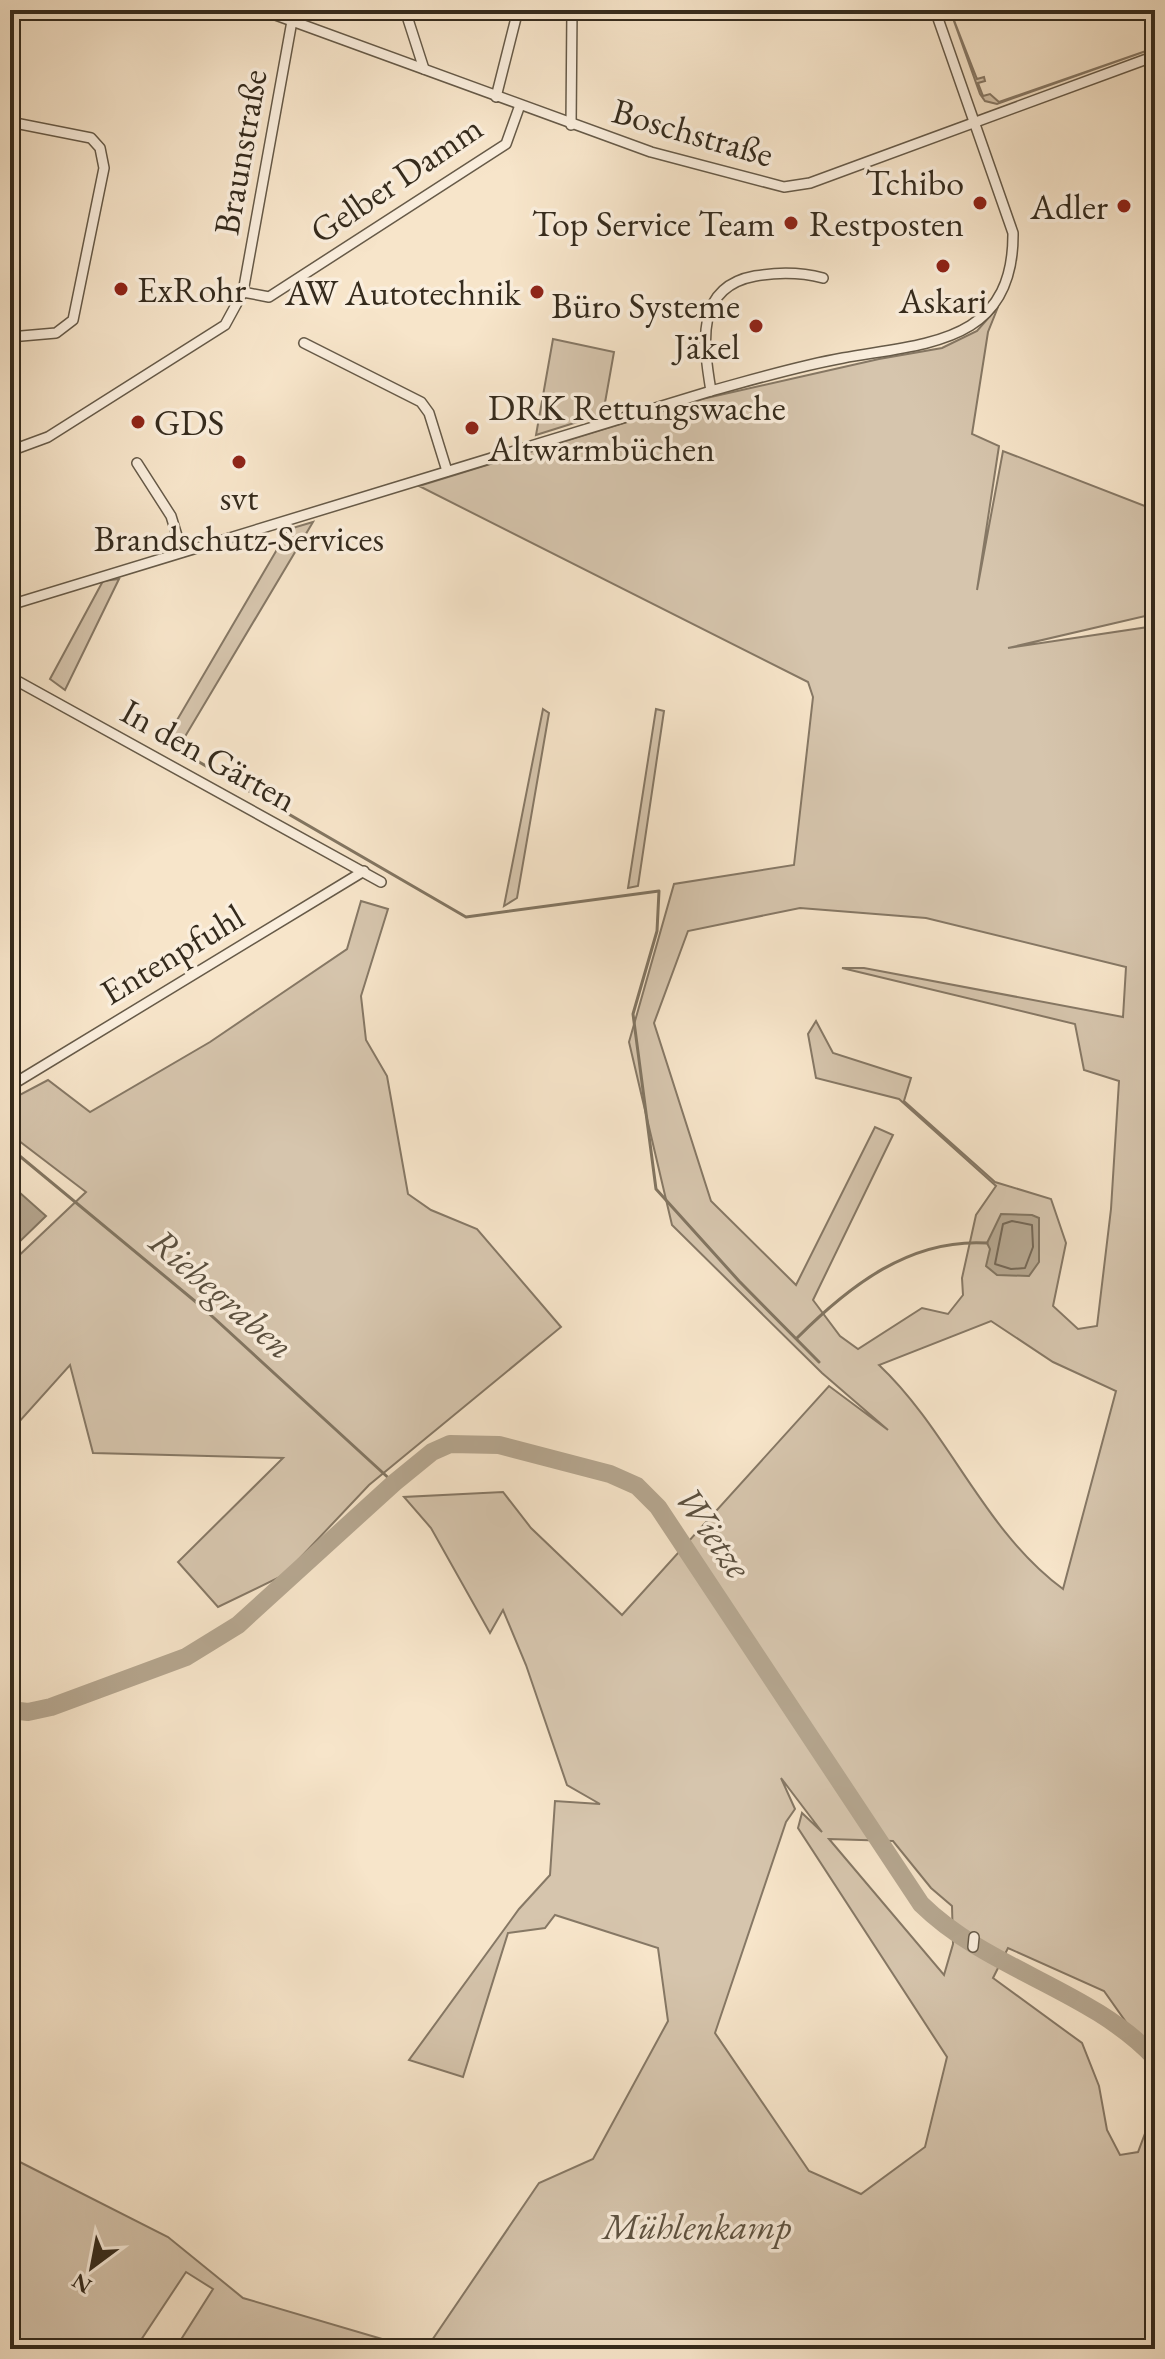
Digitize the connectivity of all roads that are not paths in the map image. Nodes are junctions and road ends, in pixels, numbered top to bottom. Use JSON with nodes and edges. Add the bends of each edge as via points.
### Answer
{"nodes":[{"id":1,"x":262,"y":10,"type":"edge"},
{"id":2,"x":405,"y":10,"type":"edge"},
{"id":3,"x":518,"y":10,"type":"edge"},
{"id":4,"x":572,"y":10,"type":"edge"},
{"id":5,"x":935,"y":10,"type":"edge"},
{"id":6,"x":292,"y":21,"type":"junction"},
{"id":7,"x":1155,"y":56,"type":"edge"},
{"id":8,"x":424,"y":69,"type":"junction"},
{"id":9,"x":496,"y":97,"type":"junction"},
{"id":10,"x":520,"y":105,"type":"junction"},
{"id":11,"x":975,"y":120,"type":"junction"},
{"id":12,"x":10,"y":122,"type":"edge"},
{"id":13,"x":571,"y":125,"type":"junction"},
{"id":14,"x":823,"y":278,"type":"dead end"},
{"id":15,"x":243,"y":292,"type":"junction"},
{"id":16,"x":10,"y":337,"type":"edge"},
{"id":17,"x":304,"y":343,"type":"dead end"},
{"id":18,"x":711,"y":391,"type":"junction"},
{"id":19,"x":10,"y":451,"type":"edge"},
{"id":20,"x":137,"y":463,"type":"dead end"},
{"id":21,"x":447,"y":471,"type":"junction"},
{"id":22,"x":182,"y":552,"type":"junction"},
{"id":23,"x":10,"y":605,"type":"edge"},
{"id":24,"x":10,"y":677,"type":"edge"},
{"id":25,"x":364,"y":871,"type":"junction"},
{"id":26,"x":381,"y":882,"type":"dead end"},
{"id":27,"x":10,"y":1086,"type":"edge"}],
"edges":[{"from":1,"to":6,"type":"street","name":"Boschstraße"},
{"from":2,"to":8,"type":"street"},
{"from":3,"to":9,"type":"street"},
{"from":4,"to":13,"type":"street"},
{"from":5,"to":11,"type":"street"},
{"from":6,"to":8,"type":"street","name":"Boschstraße"},
{"from":6,"to":15,"type":"street","name":"Braunstraße"},
{"from":7,"to":11,"type":"street","name":"Boschstraße"},
{"from":8,"to":9,"type":"street","name":"Boschstraße"},
{"from":9,"to":10,"type":"street","name":"Boschstraße"},
{"from":10,"to":13,"type":"street","name":"Boschstraße"},
{"from":10,"to":15,"type":"street","name":"Gelber Damm","via":[[506,144],[269,297]]},
{"from":11,"to":13,"type":"street","name":"Boschstraße","via":[[810,183],[784,187]]},
{"from":11,"to":18,"type":"street","via":[[1013,233],[1006,278],[984,316],[947,340],[791,368]]},
{"from":12,"to":16,"type":"street","via":[[91,138],[100,148],[104,168],[71,324],[52,334]]},
{"from":14,"to":18,"type":"street","via":[[801,272],[766,274],[735,280],[720,290],[712,303],[704,348]]},
{"from":15,"to":19,"type":"street","via":[[225,325],[48,437]]},
{"from":17,"to":21,"type":"street","via":[[421,402]]},
{"from":18,"to":21,"type":"street"},
{"from":20,"to":22,"type":"street","via":[[171,516]]},
{"from":21,"to":22,"type":"street"},
{"from":22,"to":23,"type":"street"},
{"from":24,"to":25,"type":"street","name":"In den Gärten"},
{"from":25,"to":26,"type":"street","name":"In den Gärten"},
{"from":25,"to":27,"type":"street","name":"Entenpfuhl"}]}
